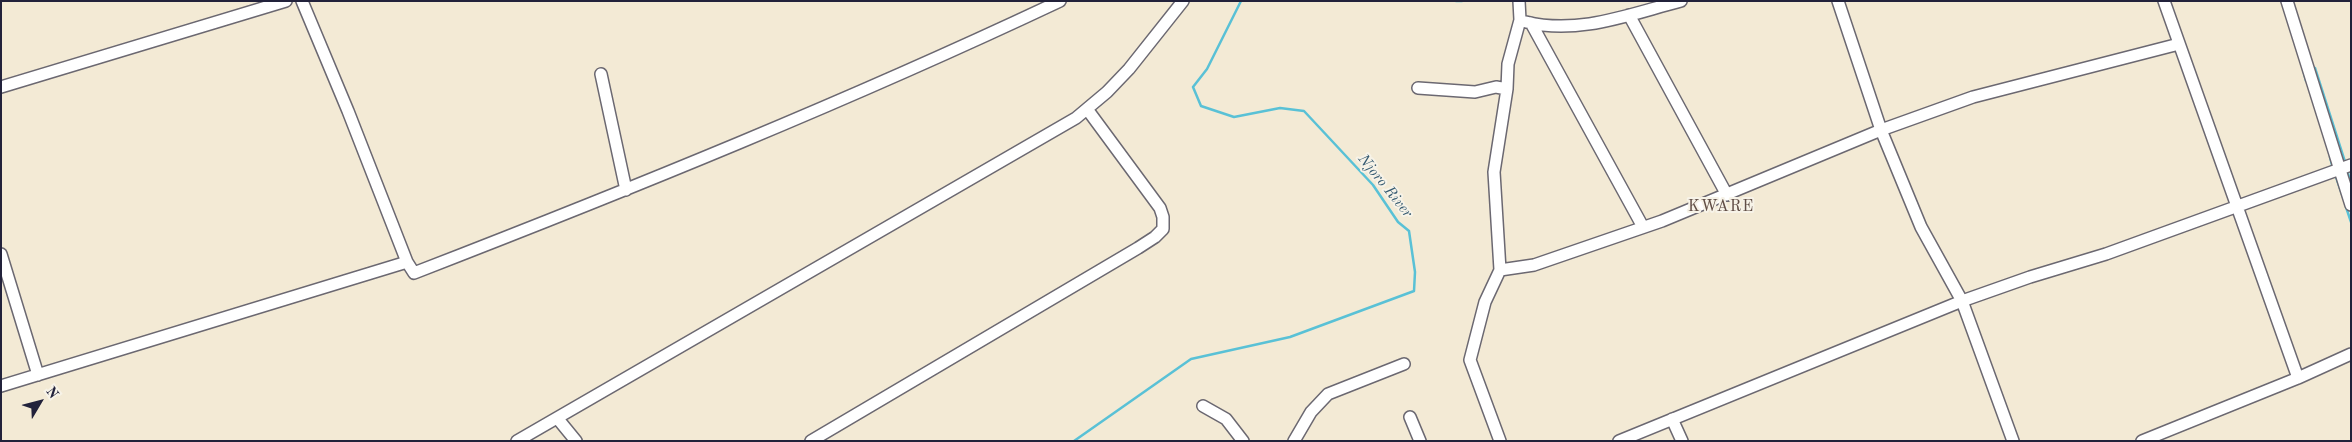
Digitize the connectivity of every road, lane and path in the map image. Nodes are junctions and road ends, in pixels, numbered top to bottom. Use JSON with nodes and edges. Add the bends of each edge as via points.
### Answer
{"nodes":[{"id":1,"x":286,"y":1,"type":"edge"},
{"id":2,"x":302,"y":1,"type":"edge"},
{"id":3,"x":1060,"y":1,"type":"edge"},
{"id":4,"x":1183,"y":1,"type":"edge"},
{"id":5,"x":1519,"y":1,"type":"edge"},
{"id":6,"x":1681,"y":1,"type":"edge"},
{"id":7,"x":1838,"y":1,"type":"edge"},
{"id":8,"x":2164,"y":1,"type":"edge"},
{"id":9,"x":2287,"y":1,"type":"edge"},
{"id":10,"x":1629,"y":15,"type":"junction"},
{"id":11,"x":1525,"y":21,"type":"junction"},
{"id":12,"x":2179,"y":44,"type":"junction"},
{"id":13,"x":601,"y":74,"type":"dead end"},
{"id":14,"x":1,"y":87,"type":"edge"},
{"id":15,"x":1418,"y":88,"type":"dead end"},
{"id":16,"x":1507,"y":89,"type":"junction"},
{"id":17,"x":1087,"y":109,"type":"junction"},
{"id":18,"x":1881,"y":130,"type":"junction"},
{"id":19,"x":2351,"y":166,"type":"edge"},
{"id":20,"x":2339,"y":169,"type":"junction"},
{"id":21,"x":626,"y":190,"type":"junction"},
{"id":22,"x":1726,"y":196,"type":"junction"},
{"id":23,"x":2351,"y":205,"type":"edge"},
{"id":24,"x":2235,"y":207,"type":"junction"},
{"id":25,"x":1643,"y":227,"type":"junction"},
{"id":26,"x":1,"y":254,"type":"edge"},
{"id":27,"x":407,"y":262,"type":"junction"},
{"id":28,"x":1500,"y":270,"type":"junction"},
{"id":29,"x":1962,"y":301,"type":"junction"},
{"id":30,"x":2351,"y":354,"type":"edge"},
{"id":31,"x":1404,"y":364,"type":"dead end"},
{"id":32,"x":38,"y":375,"type":"junction"},
{"id":33,"x":2298,"y":378,"type":"junction"},
{"id":34,"x":1,"y":386,"type":"edge"},
{"id":35,"x":1203,"y":406,"type":"dead end"},
{"id":36,"x":1410,"y":417,"type":"dead end"},
{"id":37,"x":558,"y":419,"type":"junction"},
{"id":38,"x":1672,"y":419,"type":"junction"},
{"id":39,"x":517,"y":441,"type":"edge"},
{"id":40,"x":576,"y":441,"type":"edge"},
{"id":41,"x":811,"y":441,"type":"edge"},
{"id":42,"x":1243,"y":441,"type":"edge"},
{"id":43,"x":1294,"y":441,"type":"edge"},
{"id":44,"x":1420,"y":441,"type":"edge"},
{"id":45,"x":1500,"y":441,"type":"edge"},
{"id":46,"x":1619,"y":441,"type":"edge"},
{"id":47,"x":1682,"y":441,"type":"edge"},
{"id":48,"x":2013,"y":441,"type":"edge"},
{"id":49,"x":2142,"y":441,"type":"edge"}],
"edges":[{"from":1,"to":14,"type":"street"},
{"from":2,"to":27,"type":"street"},
{"from":3,"to":21,"type":"street","via":[[953,52]]},
{"from":4,"to":17,"type":"street","via":[[1129,69]]},
{"from":5,"to":11,"type":"street"},
{"from":6,"to":10,"type":"street"},
{"from":7,"to":18,"type":"street"},
{"from":8,"to":12,"type":"street"},
{"from":9,"to":20,"type":"street"},
{"from":10,"to":11,"type":"street","via":[[1587,26]]},
{"from":10,"to":22,"type":"street"},
{"from":11,"to":16,"type":"street","via":[[1508,64]]},
{"from":11,"to":25,"type":"street"},
{"from":12,"to":18,"type":"street","via":[[1973,97]]},
{"from":12,"to":24,"type":"street"},
{"from":13,"to":21,"type":"street"},
{"from":15,"to":16,"type":"street","via":[[1475,92],[1496,87]]},
{"from":16,"to":28,"type":"street","via":[[1494,172]]},
{"from":17,"to":37,"type":"street"},
{"from":17,"to":41,"type":"street","via":[[1160,208],[1163,229],[1138,248]]},
{"from":18,"to":22,"type":"street"},
{"from":18,"to":29,"type":"street","via":[[1921,227]]},
{"from":19,"to":20,"type":"street"},
{"from":20,"to":23,"type":"street"},
{"from":20,"to":24,"type":"street"},
{"from":21,"to":27,"type":"street","via":[[414,273]]},
{"from":22,"to":25,"type":"street"},
{"from":24,"to":29,"type":"street"},
{"from":24,"to":33,"type":"street"},
{"from":25,"to":28,"type":"street","via":[[1534,265]]},
{"from":26,"to":32,"type":"street"},
{"from":27,"to":32,"type":"street"},
{"from":28,"to":45,"type":"street","via":[[1484,302],[1470,360]]},
{"from":29,"to":38,"type":"street"},
{"from":29,"to":48,"type":"street"},
{"from":30,"to":33,"type":"street"},
{"from":31,"to":43,"type":"street","via":[[1328,394],[1311,412]]},
{"from":32,"to":34,"type":"street"},
{"from":33,"to":49,"type":"street"},
{"from":35,"to":42,"type":"street","via":[[1226,419]]},
{"from":36,"to":44,"type":"street"},
{"from":37,"to":39,"type":"street"},
{"from":37,"to":40,"type":"street"},
{"from":38,"to":46,"type":"street"},
{"from":38,"to":47,"type":"street"}]}
